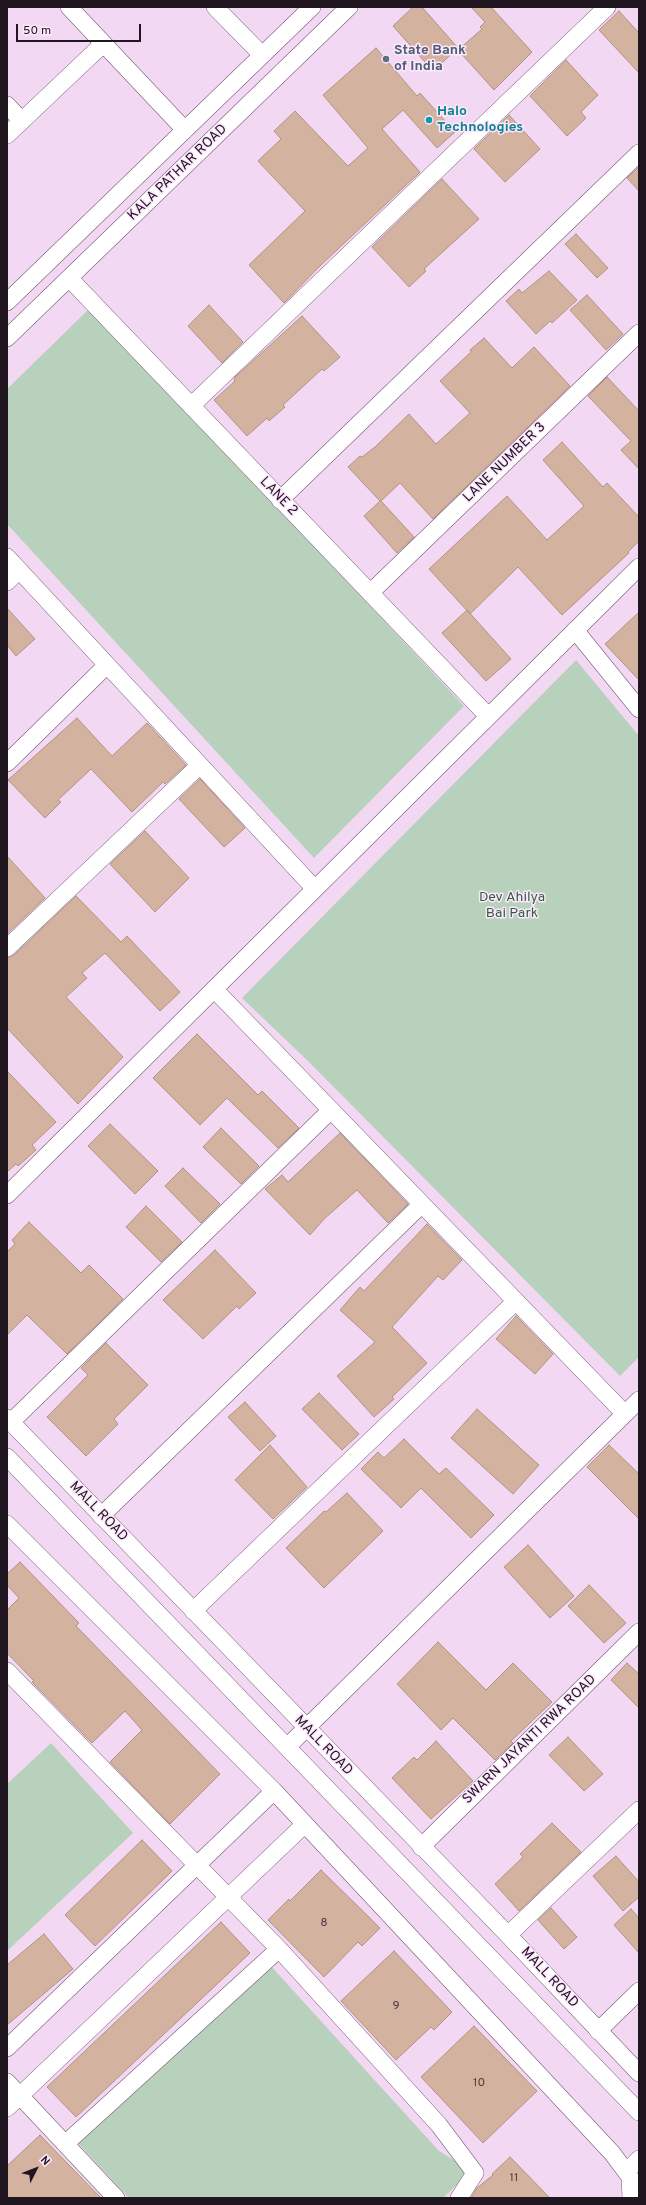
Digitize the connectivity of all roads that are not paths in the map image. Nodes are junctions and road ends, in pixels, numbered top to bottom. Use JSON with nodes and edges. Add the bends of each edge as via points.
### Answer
{"nodes":[{"id":1,"x":69,"y":7,"type":"edge"},
{"id":2,"x":215,"y":7,"type":"edge"},
{"id":3,"x":312,"y":7,"type":"edge"},
{"id":4,"x":349,"y":7,"type":"edge"},
{"id":5,"x":607,"y":7,"type":"edge"},
{"id":6,"x":103,"y":44,"type":"junction"},
{"id":7,"x":262,"y":55,"type":"junction"},
{"id":8,"x":7,"y":104,"type":"edge"},
{"id":9,"x":22,"y":121,"type":"junction"},
{"id":10,"x":185,"y":130,"type":"junction"},
{"id":11,"x":7,"y":135,"type":"edge"},
{"id":12,"x":639,"y":153,"type":"edge"},
{"id":13,"x":68,"y":278,"type":"junction"},
{"id":14,"x":7,"y":302,"type":"edge"},
{"id":15,"x":639,"y":333,"type":"edge"},
{"id":16,"x":7,"y":338,"type":"edge"},
{"id":17,"x":191,"y":406,"type":"junction"},
{"id":18,"x":280,"y":500,"type":"junction"},
{"id":19,"x":7,"y":557,"type":"edge"},
{"id":20,"x":639,"y":567,"type":"edge"},
{"id":21,"x":19,"y":570,"type":"junction"},
{"id":22,"x":7,"y":582,"type":"edge"},
{"id":23,"x":370,"y":593,"type":"junction"},
{"id":24,"x":575,"y":630,"type":"junction"},
{"id":25,"x":108,"y":665,"type":"junction"},
{"id":26,"x":639,"y":709,"type":"edge"},
{"id":27,"x":488,"y":716,"type":"junction"},
{"id":28,"x":7,"y":763,"type":"edge"},
{"id":29,"x":200,"y":765,"type":"junction"},
{"id":30,"x":315,"y":889,"type":"junction"},
{"id":31,"x":7,"y":948,"type":"edge"},
{"id":32,"x":214,"y":989,"type":"junction"},
{"id":33,"x":331,"y":1110,"type":"junction"},
{"id":34,"x":7,"y":1195,"type":"edge"},
{"id":35,"x":422,"y":1204,"type":"junction"},
{"id":36,"x":516,"y":1301,"type":"junction"},
{"id":37,"x":639,"y":1400,"type":"edge"},
{"id":38,"x":625,"y":1414,"type":"junction"},
{"id":39,"x":9,"y":1420,"type":"edge"},
{"id":40,"x":7,"y":1457,"type":"edge"},
{"id":41,"x":102,"y":1516,"type":"junction"},
{"id":42,"x":7,"y":1524,"type":"edge"},
{"id":43,"x":193,"y":1611,"type":"junction"},
{"id":44,"x":639,"y":1632,"type":"edge"},
{"id":45,"x":7,"y":1671,"type":"edge"},
{"id":46,"x":306,"y":1728,"type":"junction"},
{"id":47,"x":287,"y":1747,"type":"junction"},
{"id":48,"x":274,"y":1791,"type":"junction"},
{"id":49,"x":639,"y":1810,"type":"edge"},
{"id":50,"x":305,"y":1824,"type":"junction"},
{"id":51,"x":421,"y":1847,"type":"junction"},
{"id":52,"x":196,"y":1866,"type":"junction"},
{"id":53,"x":228,"y":1898,"type":"junction"},
{"id":54,"x":508,"y":1936,"type":"junction"},
{"id":55,"x":279,"y":1949,"type":"junction"},
{"id":56,"x":639,"y":1991,"type":"edge"},
{"id":57,"x":598,"y":2031,"type":"junction"},
{"id":58,"x":7,"y":2048,"type":"edge"},
{"id":59,"x":639,"y":2073,"type":"edge"},
{"id":60,"x":7,"y":2082,"type":"edge"},
{"id":61,"x":20,"y":2096,"type":"junction"},
{"id":62,"x":7,"y":2108,"type":"edge"},
{"id":63,"x":639,"y":2112,"type":"edge"},
{"id":64,"x":65,"y":2144,"type":"junction"},
{"id":65,"x":639,"y":2160,"type":"edge"},
{"id":66,"x":626,"y":2172,"type":"junction"},
{"id":67,"x":116,"y":2198,"type":"edge"},
{"id":68,"x":459,"y":2198,"type":"edge"},
{"id":69,"x":631,"y":2198,"type":"edge"}],
"edges":[{"from":1,"to":6,"type":"street"},
{"from":2,"to":7,"type":"street"},
{"from":3,"to":7,"type":"street","name":"KALA PATHAR ROAD"},
{"from":4,"to":13,"type":"street","name":"KALA PATHAR ROAD"},
{"from":5,"to":17,"type":"street"},
{"from":6,"to":9,"type":"street"},
{"from":6,"to":10,"type":"street"},
{"from":7,"to":10,"type":"street","name":"KALA PATHAR ROAD"},
{"from":8,"to":9,"type":"street"},
{"from":9,"to":11,"type":"street"},
{"from":10,"to":14,"type":"street","name":"KALA PATHAR ROAD"},
{"from":12,"to":18,"type":"street"},
{"from":13,"to":16,"type":"street","name":"KALA PATHAR ROAD"},
{"from":13,"to":17,"type":"street","name":"LANE 2"},
{"from":15,"to":23,"type":"street","name":"LANE NUMBER 3"},
{"from":17,"to":18,"type":"street","name":"LANE 2"},
{"from":18,"to":23,"type":"street","name":"LANE 2"},
{"from":19,"to":21,"type":"street"},
{"from":20,"to":24,"type":"street"},
{"from":21,"to":22,"type":"street"},
{"from":21,"to":25,"type":"street"},
{"from":23,"to":27,"type":"street","name":"LANE 2"},
{"from":24,"to":26,"type":"street"},
{"from":24,"to":27,"type":"street"},
{"from":25,"to":28,"type":"street"},
{"from":25,"to":29,"type":"street"},
{"from":27,"to":30,"type":"street"},
{"from":29,"to":30,"type":"street"},
{"from":29,"to":31,"type":"street"},
{"from":30,"to":32,"type":"street"},
{"from":32,"to":33,"type":"street"},
{"from":32,"to":34,"type":"street"},
{"from":33,"to":35,"type":"street"},
{"from":33,"to":39,"type":"street"},
{"from":35,"to":36,"type":"street"},
{"from":35,"to":41,"type":"street"},
{"from":36,"to":38,"type":"street"},
{"from":36,"to":43,"type":"street"},
{"from":37,"to":38,"type":"street"},
{"from":38,"to":46,"type":"street"},
{"from":39,"to":41,"type":"street","name":"MALL ROAD"},
{"from":40,"to":47,"type":"street","name":"MALL ROAD"},
{"from":41,"to":43,"type":"street","name":"MALL ROAD"},
{"from":42,"to":48,"type":"street"},
{"from":43,"to":46,"type":"street","name":"MALL ROAD"},
{"from":44,"to":51,"type":"street","name":"SWARN JAYANTI RWA ROAD"},
{"from":45,"to":52,"type":"street"},
{"from":46,"to":47,"type":"street"},
{"from":46,"to":51,"type":"street","name":"MALL ROAD"},
{"from":47,"to":63,"type":"street","name":"MALL ROAD"},
{"from":48,"to":50,"type":"street"},
{"from":48,"to":52,"type":"street"},
{"from":49,"to":54,"type":"street"},
{"from":50,"to":53,"type":"street"},
{"from":50,"to":66,"type":"street","via":[[612,2153]]},
{"from":51,"to":54,"type":"street","name":"MALL ROAD"},
{"from":52,"to":53,"type":"street"},
{"from":52,"to":58,"type":"street"},
{"from":53,"to":55,"type":"street"},
{"from":53,"to":61,"type":"street"},
{"from":54,"to":57,"type":"street","name":"MALL ROAD"},
{"from":55,"to":64,"type":"street"},
{"from":55,"to":68,"type":"street","via":[[439,2125],[475,2173]]},
{"from":56,"to":57,"type":"street"},
{"from":57,"to":59,"type":"street","name":"MALL ROAD"},
{"from":60,"to":61,"type":"street"},
{"from":61,"to":62,"type":"street"},
{"from":61,"to":64,"type":"street"},
{"from":64,"to":67,"type":"street"},
{"from":65,"to":66,"type":"street"},
{"from":66,"to":69,"type":"street","via":[[630,2177]]}]}
